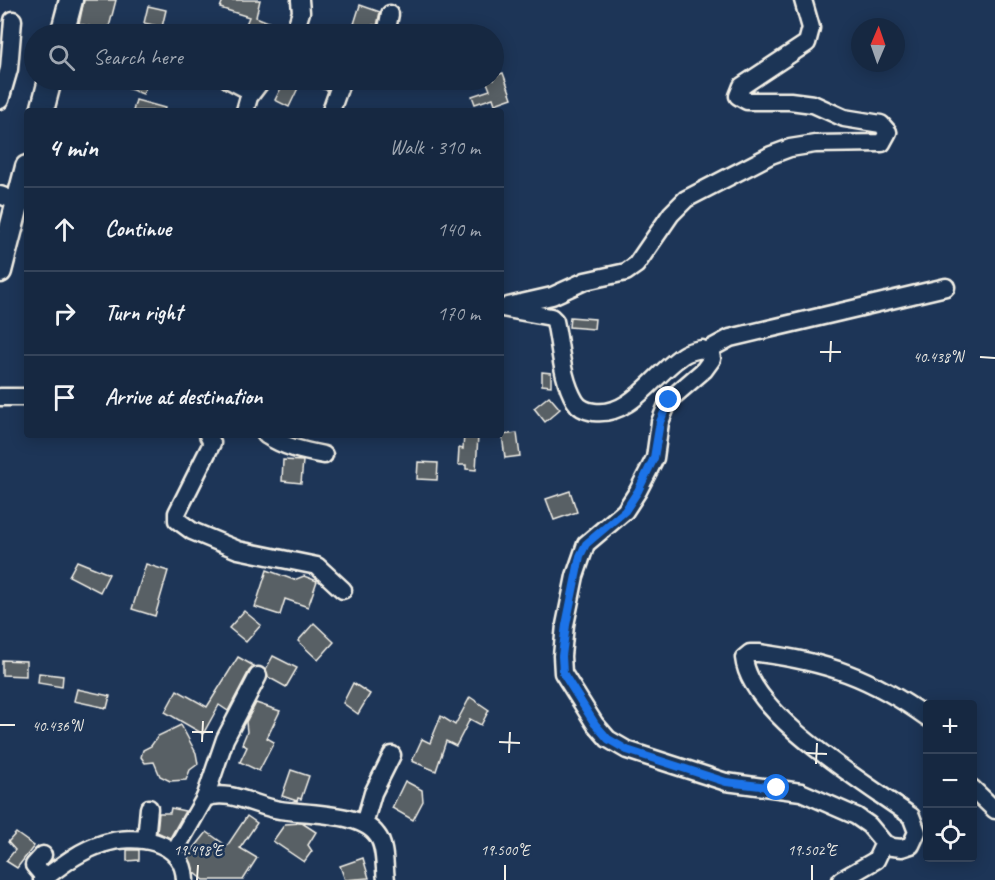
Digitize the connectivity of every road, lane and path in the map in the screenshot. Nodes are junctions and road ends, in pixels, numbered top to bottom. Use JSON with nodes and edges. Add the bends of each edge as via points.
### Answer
{"nodes":[{"id":1,"x":71,"y":0,"type":"edge"},
{"id":2,"x":803,"y":0,"type":"edge"},
{"id":3,"x":303,"y":4,"type":"edge"},
{"id":4,"x":390,"y":14,"type":"dead end"},
{"id":5,"x":13,"y":20,"type":"dead end"},
{"id":6,"x":65,"y":24,"type":"edge"},
{"id":7,"x":297,"y":24,"type":"edge"},
{"id":8,"x":388,"y":24,"type":"edge"},
{"id":9,"x":48,"y":90,"type":"edge"},
{"id":10,"x":255,"y":90,"type":"edge"},
{"id":11,"x":338,"y":90,"type":"edge"},
{"id":12,"x":0,"y":100,"type":"edge"},
{"id":13,"x":45,"y":108,"type":"edge"},
{"id":14,"x":246,"y":108,"type":"edge"},
{"id":15,"x":332,"y":108,"type":"edge"},
{"id":16,"x":24,"y":172,"type":"edge"},
{"id":17,"x":9,"y":199,"type":"edge"},
{"id":18,"x":0,"y":270,"type":"edge"},
{"id":19,"x":946,"y":287,"type":"dead end"},
{"id":20,"x":504,"y":307,"type":"edge"},
{"id":21,"x":504,"y":309,"type":"edge"},
{"id":22,"x":708,"y":350,"type":"junction"},
{"id":23,"x":24,"y":385,"type":"edge"},
{"id":24,"x":14,"y":397,"type":"edge"},
{"id":25,"x":214,"y":438,"type":"edge"},
{"id":26,"x":270,"y":438,"type":"edge"},
{"id":27,"x":324,"y":455,"type":"dead end"},
{"id":28,"x":343,"y":590,"type":"dead end"},
{"id":29,"x":258,"y":676,"type":"dead end"},
{"id":30,"x":923,"y":716,"type":"edge"},
{"id":31,"x":392,"y":755,"type":"dead end"},
{"id":32,"x":977,"y":793,"type":"edge"},
{"id":33,"x":205,"y":798,"type":"junction"},
{"id":34,"x":149,"y":808,"type":"dead end"},
{"id":35,"x":995,"y":810,"type":"edge"},
{"id":36,"x":364,"y":824,"type":"junction"},
{"id":37,"x":146,"y":840,"type":"junction"},
{"id":38,"x":884,"y":843,"type":"junction"},
{"id":39,"x":174,"y":852,"type":"junction"},
{"id":40,"x":43,"y":855,"type":"dead end"},
{"id":41,"x":44,"y":879,"type":"edge"},
{"id":42,"x":185,"y":880,"type":"edge"},
{"id":43,"x":386,"y":880,"type":"edge"},
{"id":44,"x":841,"y":880,"type":"edge"}],
"edges":[{"from":1,"to":6,"type":"main road"},
{"from":2,"to":20,"type":"street","via":[[811,28],[807,43],[738,89],[738,96],[747,101],[813,104],[844,118],[881,124],[888,132],[882,143],[815,144],[771,155],[686,199],[626,272]]},
{"from":3,"to":7,"type":"street"},
{"from":4,"to":8,"type":"street"},
{"from":5,"to":12,"type":"street","via":[[9,69]]},
{"from":9,"to":13,"type":"main road"},
{"from":10,"to":14,"type":"street"},
{"from":11,"to":15,"type":"street"},
{"from":16,"to":17,"type":"main road"},
{"from":17,"to":18,"type":"main road"},
{"from":19,"to":22,"type":"street","via":[[730,338]]},
{"from":21,"to":22,"type":"street","via":[[555,321],[560,360],[575,401],[580,408],[590,411],[613,411],[684,355]]},
{"from":22,"to":38,"type":"street","via":[[712,359],[709,364],[669,400],[660,422],[654,458],[638,491],[625,511],[586,544],[574,576],[563,673],[595,724],[608,739],[627,750],[726,782],[801,792],[856,816]]},
{"from":23,"to":24,"type":"street"},
{"from":25,"to":28,"type":"street","via":[[177,520],[192,531],[238,550],[318,566]]},
{"from":26,"to":27,"type":"street","via":[[297,450]]},
{"from":29,"to":33,"type":"street","via":[[225,739]]},
{"from":30,"to":38,"type":"street","via":[[844,670],[759,653],[744,658],[751,680],[794,732],[911,816],[917,832],[911,845],[902,848]]},
{"from":31,"to":36,"type":"street","via":[[373,793]]},
{"from":32,"to":35,"type":"street"},
{"from":33,"to":36,"type":"street","via":[[214,794],[228,796],[279,810],[334,816]]},
{"from":33,"to":39,"type":"street"},
{"from":34,"to":37,"type":"street"},
{"from":36,"to":43,"type":"street","via":[[377,834]]},
{"from":37,"to":39,"type":"street"},
{"from":37,"to":41,"type":"street","via":[[103,843],[66,861]]},
{"from":38,"to":44,"type":"street","via":[[876,860]]},
{"from":39,"to":42,"type":"street","via":[[182,862]]},
{"from":40,"to":41,"type":"street","via":[[34,865]]}]}
